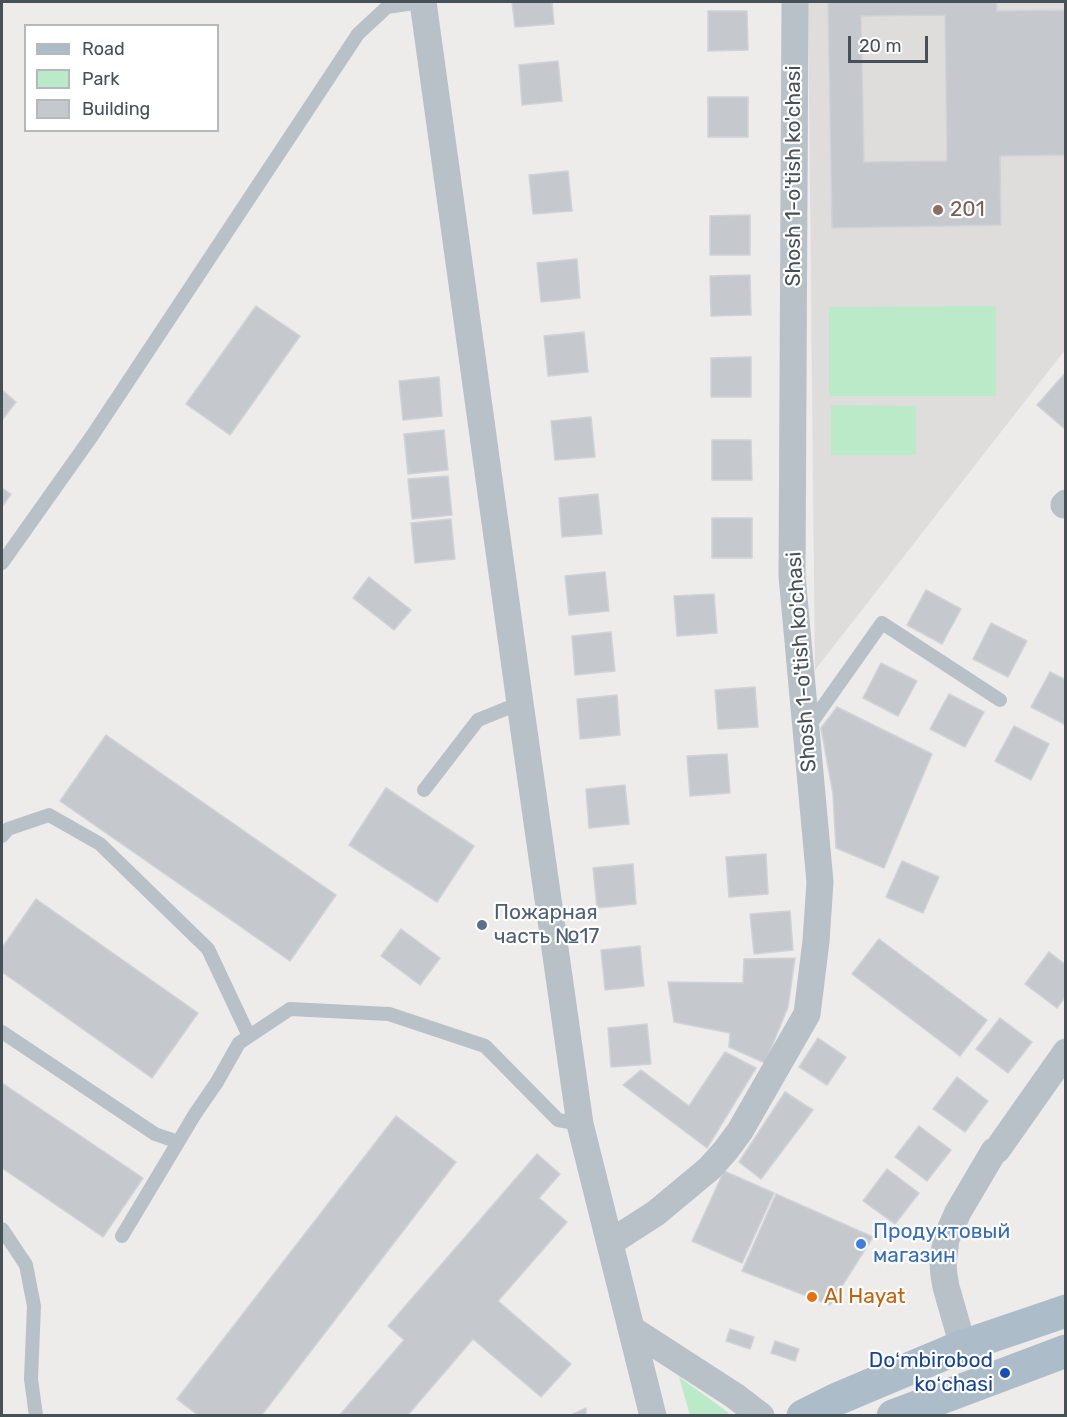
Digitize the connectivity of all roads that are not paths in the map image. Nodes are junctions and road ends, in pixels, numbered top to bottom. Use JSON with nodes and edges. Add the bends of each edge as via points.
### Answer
{"nodes":[{"id":1,"x":422,"y":2,"type":"edge"},
{"id":2,"x":795,"y":2,"type":"edge"},
{"id":3,"x":2,"y":563,"type":"edge"},
{"id":4,"x":1000,"y":700,"type":"dead end"},
{"id":5,"x":520,"y":703,"type":"junction"},
{"id":6,"x":806,"y":731,"type":"junction"},
{"id":7,"x":424,"y":790,"type":"dead end"},
{"id":8,"x":2,"y":836,"type":"edge"},
{"id":9,"x":2,"y":1032,"type":"edge"},
{"id":10,"x":249,"y":1036,"type":"junction"},
{"id":11,"x":1065,"y":1052,"type":"edge"},
{"id":12,"x":580,"y":1124,"type":"junction"},
{"id":13,"x":178,"y":1142,"type":"junction"},
{"id":14,"x":2,"y":1229,"type":"edge"},
{"id":15,"x":122,"y":1236,"type":"dead end"},
{"id":16,"x":611,"y":1242,"type":"junction"},
{"id":17,"x":1065,"y":1311,"type":"edge"},
{"id":18,"x":633,"y":1330,"type":"junction"},
{"id":19,"x":963,"y":1346,"type":"junction"},
{"id":20,"x":1065,"y":1351,"type":"edge"},
{"id":21,"x":36,"y":1416,"type":"edge"},
{"id":22,"x":653,"y":1416,"type":"edge"},
{"id":23,"x":761,"y":1416,"type":"edge"},
{"id":24,"x":803,"y":1416,"type":"edge"},
{"id":25,"x":893,"y":1416,"type":"edge"}],
"edges":[{"from":1,"to":3,"type":"lane","via":[[387,7],[358,34],[92,436]]},
{"from":1,"to":5,"type":"street"},
{"from":2,"to":6,"type":"street","name":"Shosh 1-o'tish ko'chasi","via":[[801,68],[792,576]]},
{"from":4,"to":6,"type":"lane","via":[[882,623]]},
{"from":5,"to":7,"type":"lane","via":[[478,720]]},
{"from":5,"to":12,"type":"street"},
{"from":6,"to":16,"type":"street","name":"Shosh 1-o'tish ko'chasi","via":[[819,882],[807,1014],[726,1150],[656,1214]]},
{"from":8,"to":10,"type":"lane","via":[[8,830],[49,815],[100,844],[208,949]]},
{"from":9,"to":13,"type":"lane","via":[[156,1134]]},
{"from":10,"to":12,"type":"lane","via":[[290,1009],[389,1014],[484,1046],[558,1120]]},
{"from":10,"to":13,"type":"lane","via":[[239,1043]]},
{"from":11,"to":19,"type":"street","via":[[994,1151],[946,1239],[945,1281]]},
{"from":12,"to":16,"type":"street"},
{"from":13,"to":15,"type":"lane"},
{"from":14,"to":21,"type":"lane","via":[[26,1265],[34,1306],[31,1379]]},
{"from":16,"to":18,"type":"street"},
{"from":17,"to":19,"type":"main road"},
{"from":18,"to":22,"type":"street"},
{"from":18,"to":23,"type":"street"},
{"from":19,"to":24,"type":"main road"},
{"from":20,"to":25,"type":"main road"}]}
